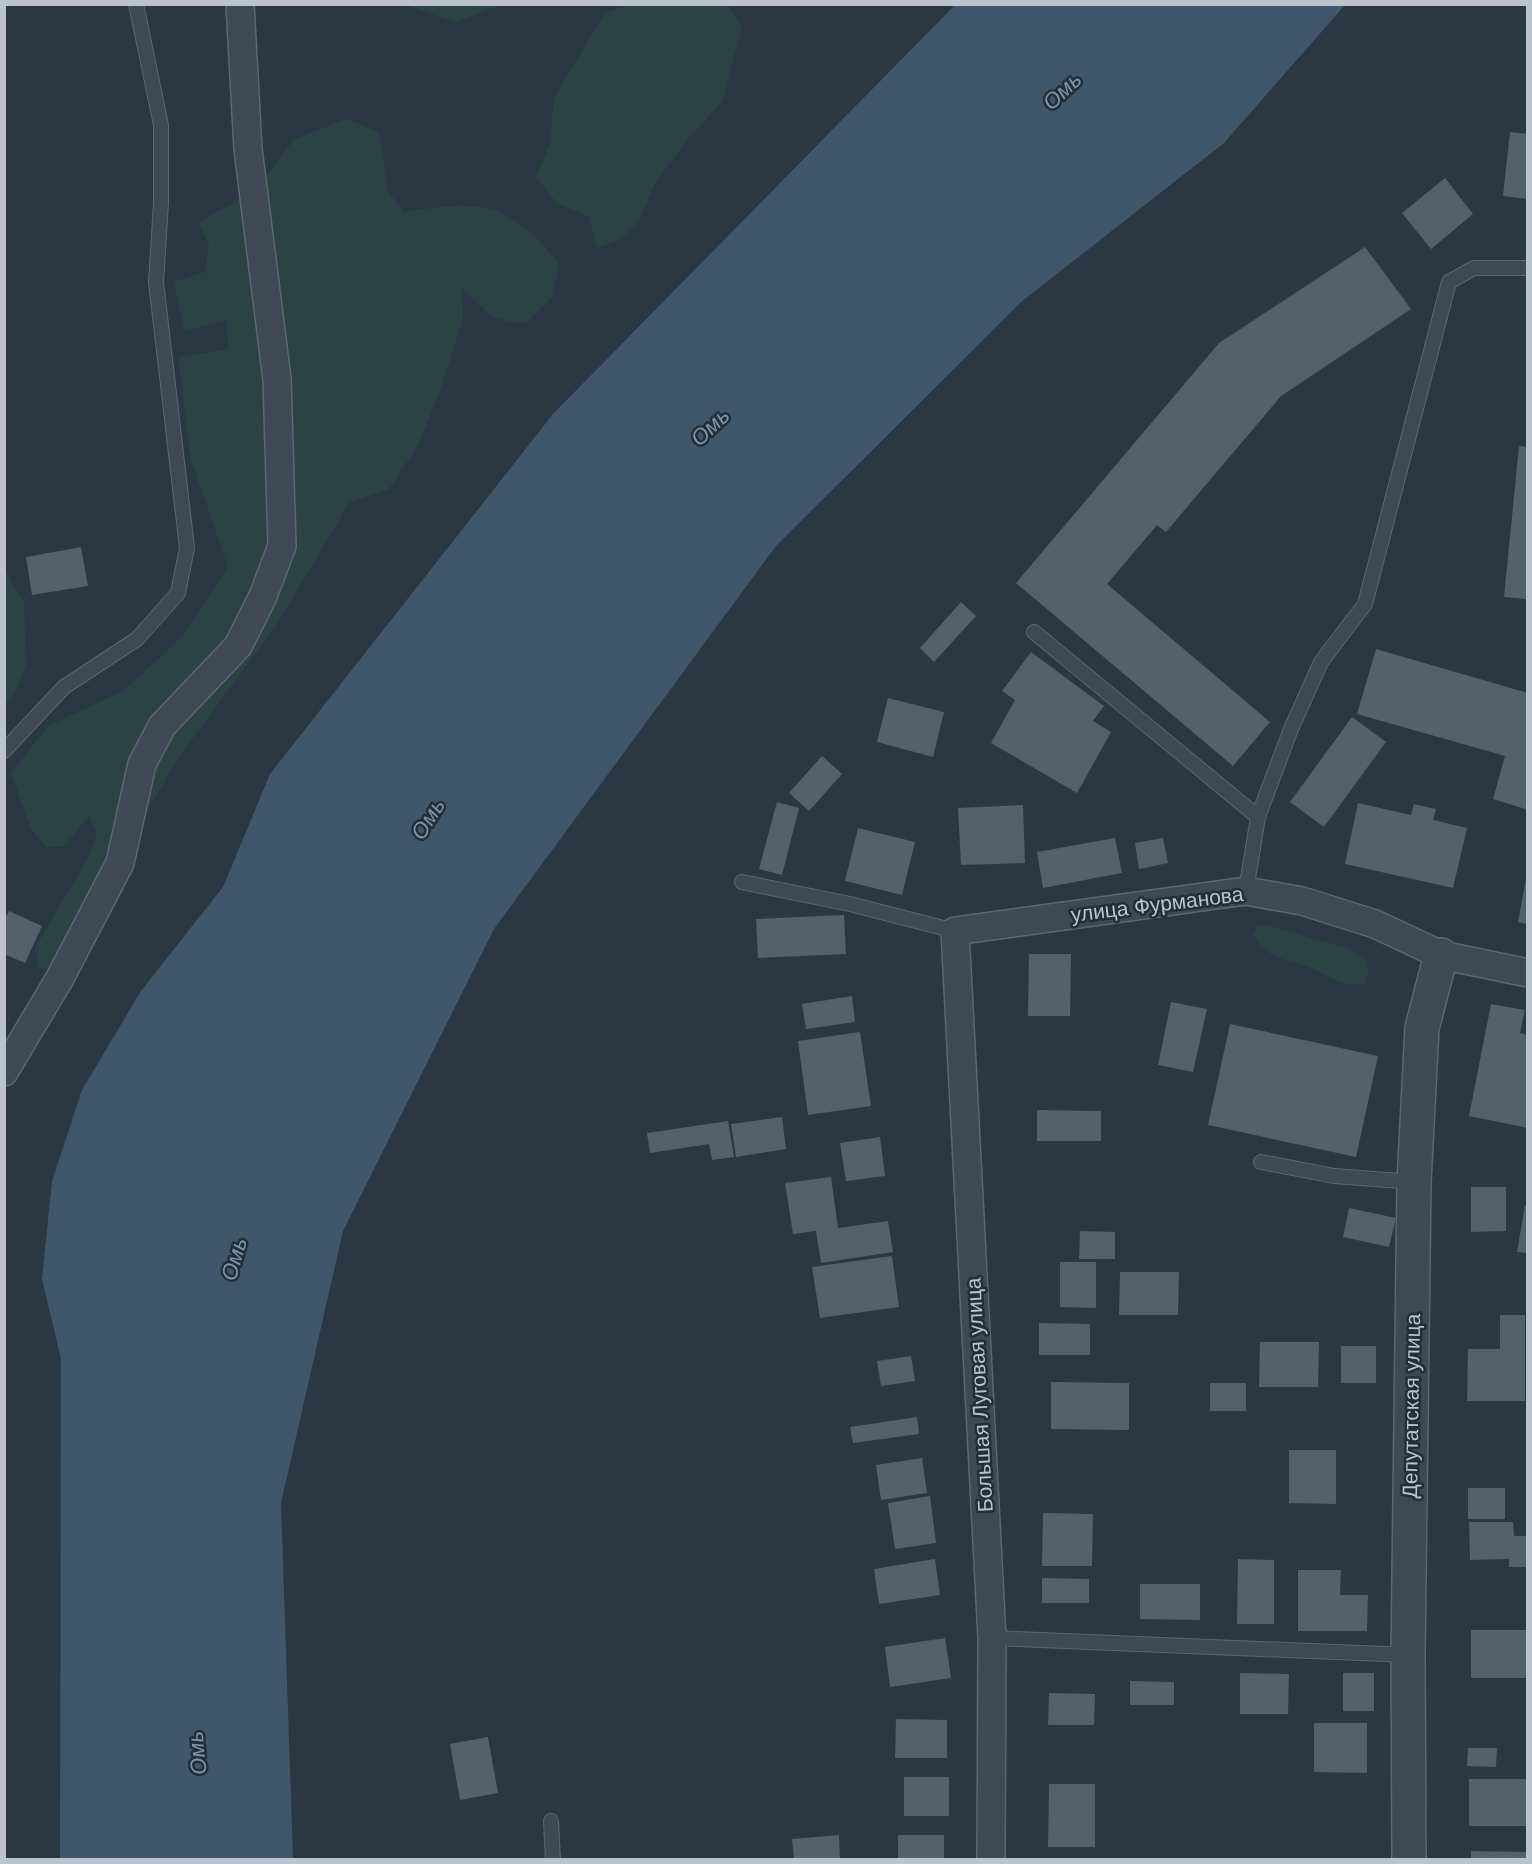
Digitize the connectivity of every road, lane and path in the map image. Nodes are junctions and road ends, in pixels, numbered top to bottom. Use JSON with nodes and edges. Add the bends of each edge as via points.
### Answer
{"nodes":[{"id":1,"x":136,"y":4,"type":"edge"},
{"id":2,"x":240,"y":4,"type":"edge"},
{"id":3,"x":1527,"y":268,"type":"edge"},
{"id":4,"x":1034,"y":632,"type":"dead end"},
{"id":5,"x":4,"y":751,"type":"edge"},
{"id":6,"x":1258,"y":817,"type":"junction"},
{"id":7,"x":742,"y":882,"type":"dead end"},
{"id":8,"x":1246,"y":891,"type":"junction"},
{"id":9,"x":955,"y":932,"type":"junction"},
{"id":10,"x":1441,"y":955,"type":"junction"},
{"id":11,"x":1527,"y":973,"type":"edge"},
{"id":12,"x":4,"y":1072,"type":"edge"},
{"id":13,"x":1261,"y":1162,"type":"dead end"},
{"id":14,"x":1414,"y":1182,"type":"junction"},
{"id":15,"x":992,"y":1638,"type":"junction"},
{"id":16,"x":1408,"y":1655,"type":"junction"},
{"id":17,"x":551,"y":1821,"type":"dead end"},
{"id":18,"x":553,"y":1860,"type":"edge"},
{"id":19,"x":991,"y":1860,"type":"edge"},
{"id":20,"x":1409,"y":1860,"type":"edge"}],
"edges":[{"from":1,"to":5,"type":"lane","via":[[161,124],[156,282],[187,548],[178,593],[165,608],[137,639],[64,687]]},
{"from":2,"to":12,"type":"street","via":[[248,149],[278,379],[282,546],[263,596],[237,646],[162,726],[142,764],[120,863],[60,978]]},
{"from":3,"to":6,"type":"lane","via":[[1474,268],[1449,282],[1365,604],[1322,662],[1291,729]]},
{"from":4,"to":6,"type":"lane"},
{"from":6,"to":8,"type":"lane"},
{"from":7,"to":9,"type":"lane","via":[[850,904]]},
{"from":8,"to":9,"type":"street","name":"улица Фурманова"},
{"from":8,"to":10,"type":"street","name":"улица Фурманова","via":[[1302,901],[1375,924]]},
{"from":9,"to":15,"type":"street","name":"Большая Луговая улица"},
{"from":10,"to":11,"type":"street","name":"улица Фурманова"},
{"from":10,"to":14,"type":"street","name":"Депутатская улица","via":[[1422,1028]]},
{"from":13,"to":14,"type":"lane","via":[[1334,1176]]},
{"from":14,"to":16,"type":"street","name":"Депутатская улица"},
{"from":15,"to":16,"type":"lane"},
{"from":15,"to":19,"type":"street","name":"Большая Луговая улица"},
{"from":16,"to":20,"type":"street","name":"Депутатская улица"},
{"from":17,"to":18,"type":"lane"}]}
